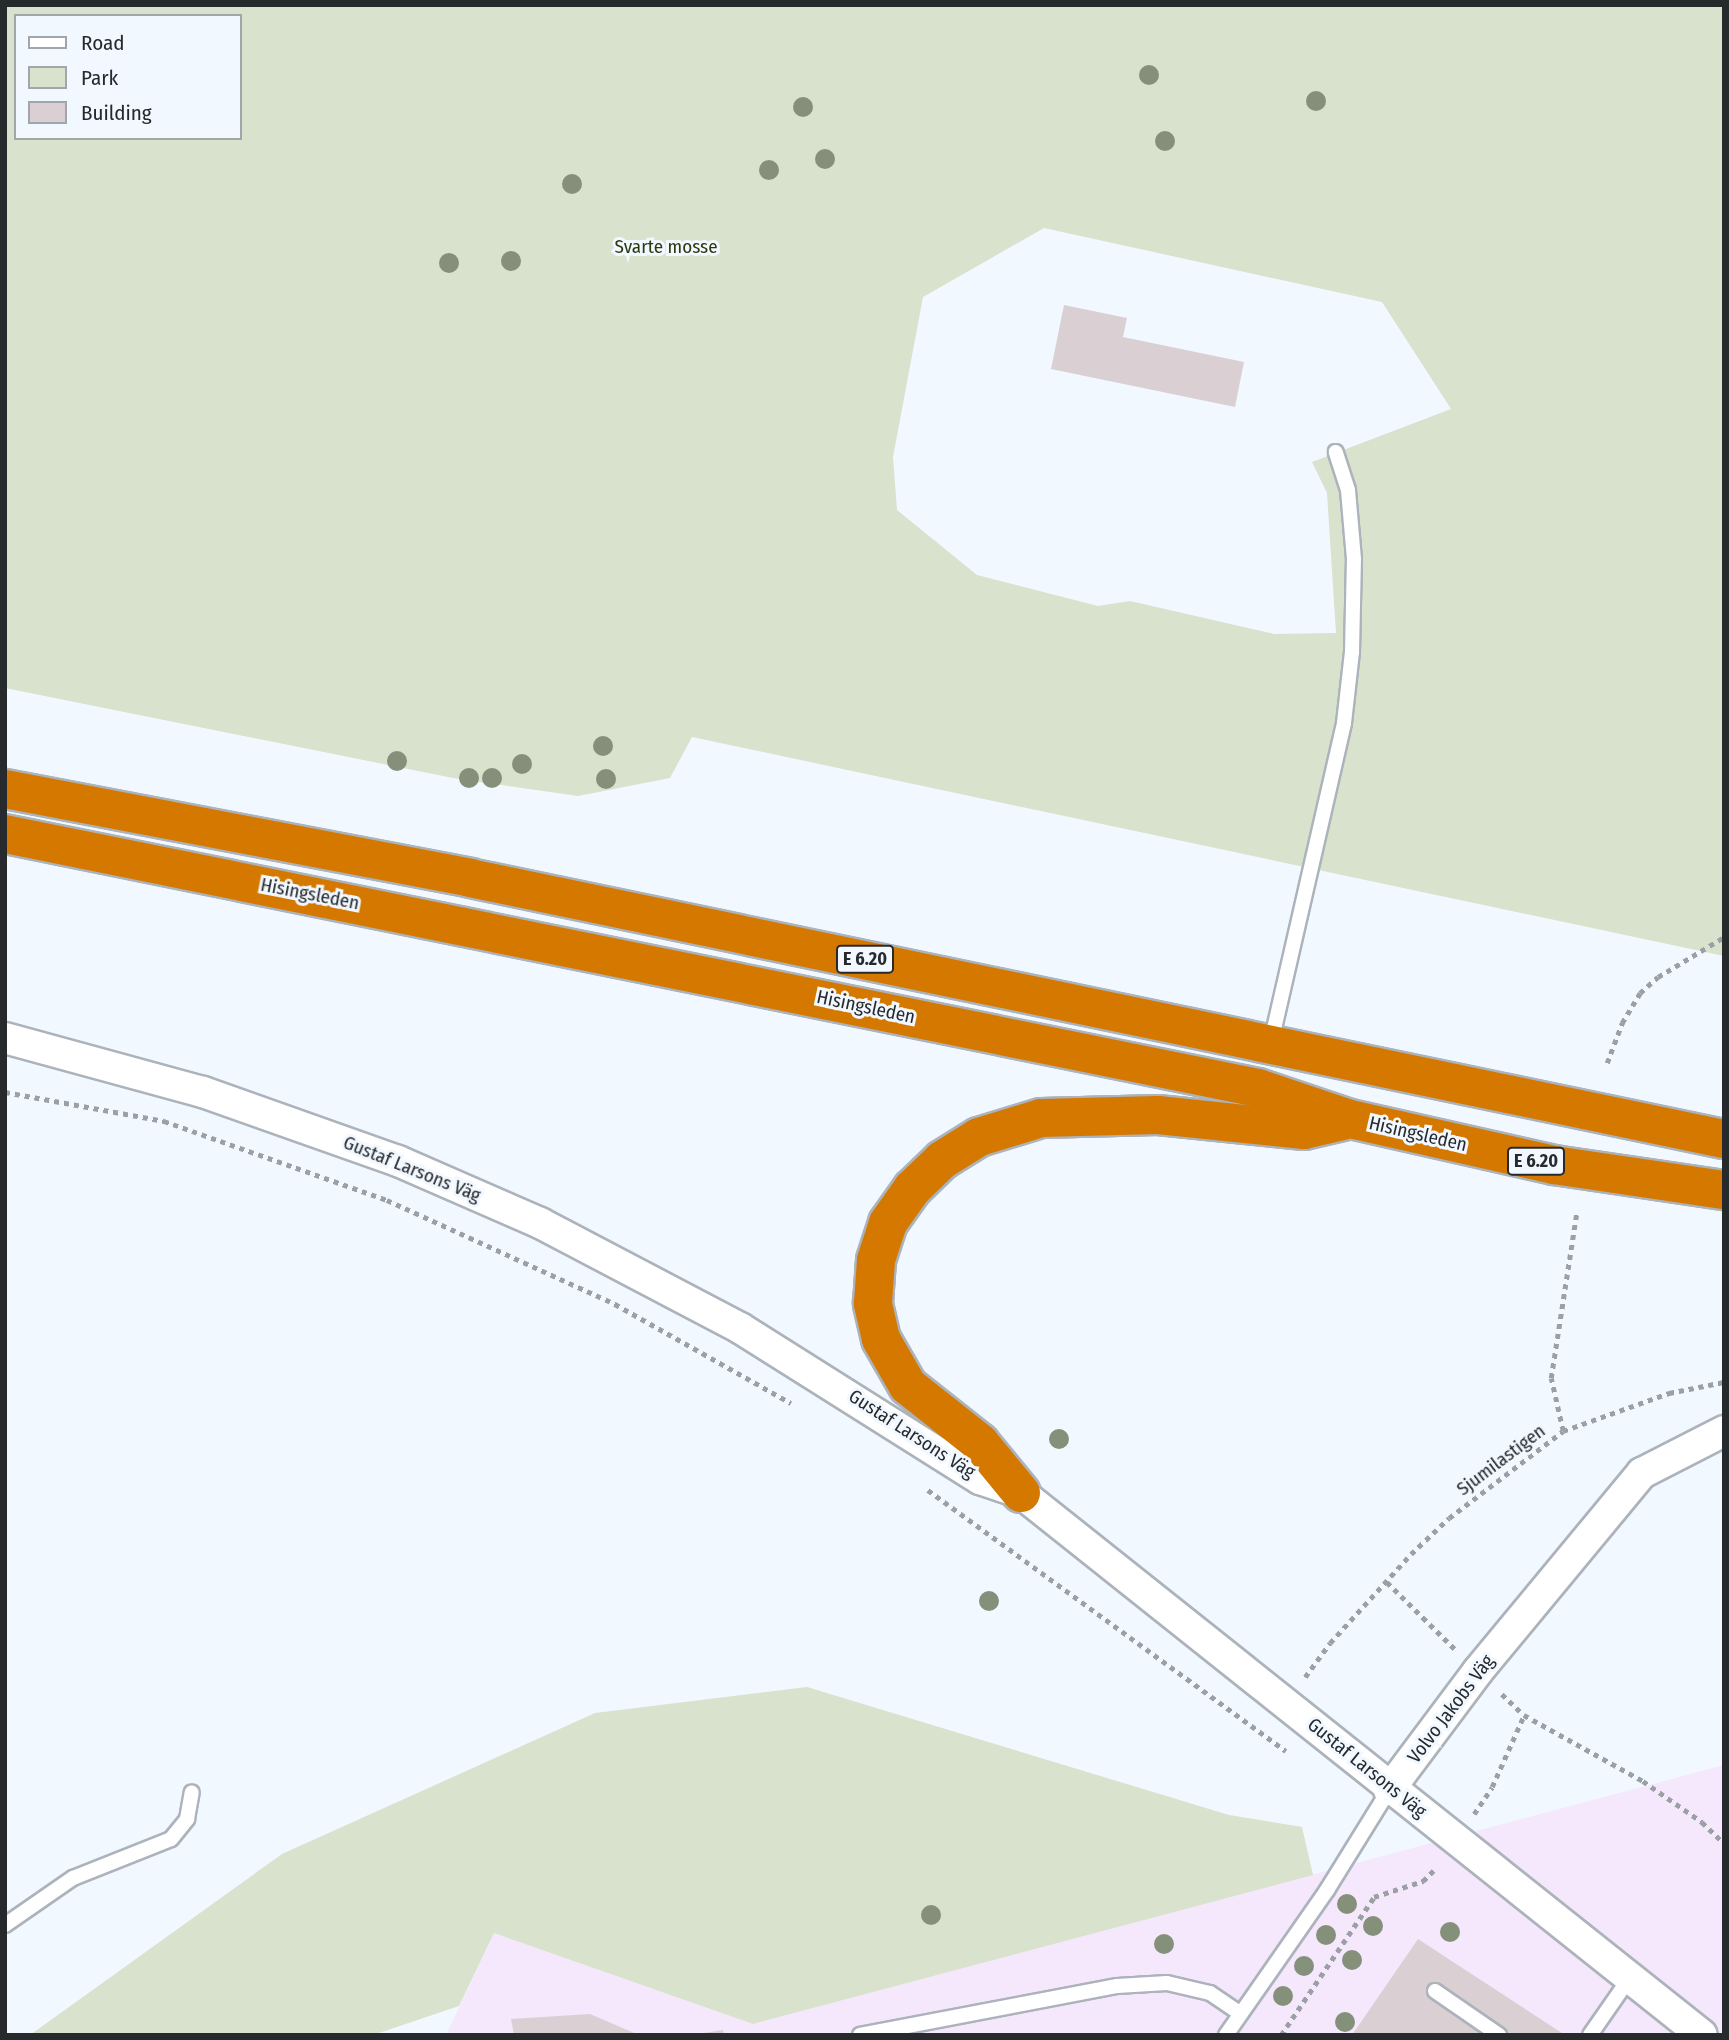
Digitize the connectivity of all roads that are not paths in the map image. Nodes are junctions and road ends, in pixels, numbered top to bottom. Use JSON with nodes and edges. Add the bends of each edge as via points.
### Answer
{"nodes":[{"id":1,"x":1336,"y":452,"type":"dead end"},
{"id":2,"x":5,"y":789,"type":"edge"},
{"id":3,"x":5,"y":834,"type":"edge"},
{"id":4,"x":5,"y":1038,"type":"edge"},
{"id":5,"x":1271,"y":1043,"type":"junction"},
{"id":6,"x":1350,"y":1119,"type":"junction"},
{"id":7,"x":1724,"y":1139,"type":"edge"},
{"id":8,"x":1724,"y":1190,"type":"edge"},
{"id":9,"x":1724,"y":1431,"type":"edge"},
{"id":10,"x":1021,"y":1493,"type":"junction"},
{"id":11,"x":1389,"y":1790,"type":"junction"},
{"id":12,"x":192,"y":1792,"type":"dead end"},
{"id":13,"x":5,"y":1924,"type":"edge"},
{"id":14,"x":1632,"y":1975,"type":"junction"},
{"id":15,"x":1435,"y":1991,"type":"dead end"},
{"id":16,"x":1241,"y":2014,"type":"junction"},
{"id":17,"x":932,"y":2029,"type":"edge"},
{"id":18,"x":860,"y":2035,"type":"edge"},
{"id":19,"x":1226,"y":2035,"type":"edge"},
{"id":20,"x":1499,"y":2035,"type":"edge"},
{"id":21,"x":1590,"y":2035,"type":"edge"},
{"id":22,"x":1702,"y":2035,"type":"edge"}],
"edges":[{"from":1,"to":5,"type":"lane","via":[[1348,490],[1353,545],[1352,652],[1344,723]]},
{"from":2,"to":5,"type":"highway","number":"E 6.20","via":[[470,878]]},
{"from":3,"to":6,"type":"highway","name":"Hisingsleden","number":"E 6.20","via":[[1258,1088]]},
{"from":4,"to":10,"type":"street","name":"Gustaf Larsons Väg","via":[[204,1092],[467,1190],[688,1298],[815,1372],[980,1479]]},
{"from":5,"to":7,"type":"highway","number":"E 6.20"},
{"from":6,"to":8,"type":"highway","name":"Hisingsleden","number":"E 6.20","via":[[1554,1165]]},
{"from":6,"to":10,"type":"highway","via":[[1304,1130],[1158,1115],[1041,1118],[970,1141],[912,1189],[888,1223],[876,1260],[873,1303],[881,1339],[908,1386],[979,1443]]},
{"from":9,"to":11,"type":"street","name":"Volvo Jakobs Väg","via":[[1642,1473],[1478,1671]]},
{"from":10,"to":11,"type":"street","name":"Gustaf Larsons Väg","via":[[1287,1702]]},
{"from":11,"to":14,"type":"street","name":"Gustaf Larsons Väg"},
{"from":11,"to":16,"type":"lane","name":"Volvo Jakobs Väg"},
{"from":12,"to":13,"type":"lane","via":[[187,1819],[171,1839],[73,1878]]},
{"from":14,"to":21,"type":"lane"},
{"from":14,"to":22,"type":"street","name":"Gustaf Larsons Väg"},
{"from":15,"to":20,"type":"lane"},
{"from":16,"to":17,"type":"lane","via":[[1210,1993],[1167,1983],[1117,1986]]},
{"from":16,"to":19,"type":"lane","name":"Volvo Jakobs Väg"},
{"from":17,"to":18,"type":"lane"}]}
